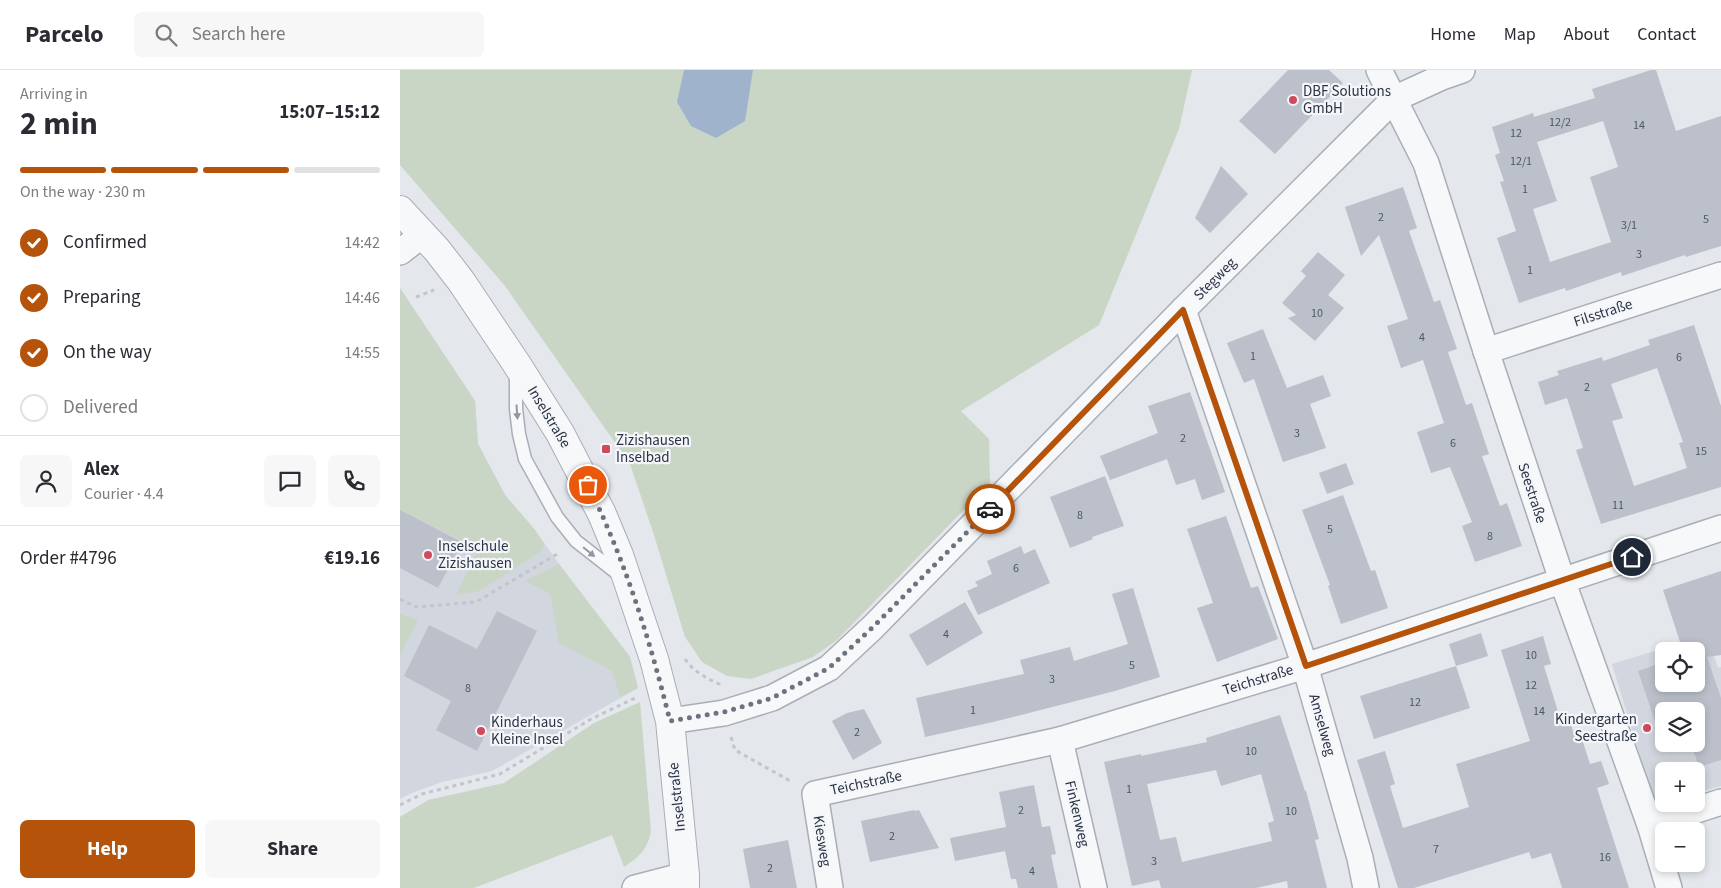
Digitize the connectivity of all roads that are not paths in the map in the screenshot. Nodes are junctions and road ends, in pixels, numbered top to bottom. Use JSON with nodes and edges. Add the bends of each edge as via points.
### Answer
{"nodes":[{"id":1,"x":1379,"y":70,"type":"edge"},
{"id":2,"x":1462,"y":70,"type":"edge"},
{"id":3,"x":1394,"y":99,"type":"junction"},
{"id":4,"x":400,"y":210,"type":"edge"},
{"id":5,"x":422,"y":235,"type":"junction"},
{"id":6,"x":400,"y":252,"type":"edge"},
{"id":7,"x":1721,"y":275,"type":"edge"},
{"id":8,"x":1183,"y":310,"type":"junction"},
{"id":9,"x":1486,"y":351,"type":"junction"},
{"id":10,"x":516,"y":363,"type":"junction"},
{"id":11,"x":1721,"y":528,"type":"edge"},
{"id":12,"x":1562,"y":580,"type":"junction"},
{"id":13,"x":628,"y":581,"type":"junction"},
{"id":14,"x":1306,"y":666,"type":"junction"},
{"id":15,"x":670,"y":721,"type":"junction"},
{"id":16,"x":1060,"y":740,"type":"junction"},
{"id":17,"x":815,"y":794,"type":"joint"},
{"id":18,"x":1721,"y":802,"type":"edge"},
{"id":19,"x":1650,"y":825,"type":"junction"},
{"id":20,"x":685,"y":881,"type":"edge"},
{"id":21,"x":635,"y":888,"type":"edge"},
{"id":22,"x":830,"y":888,"type":"edge"},
{"id":23,"x":1094,"y":888,"type":"edge"},
{"id":24,"x":1366,"y":888,"type":"edge"},
{"id":25,"x":1669,"y":888,"type":"edge"}],
"edges":[{"from":1,"to":3,"type":"street","name":"Seestraße"},
{"from":2,"to":3,"type":"street","name":"Stegweg"},
{"from":3,"to":8,"type":"street","name":"Stegweg"},
{"from":3,"to":9,"type":"street","name":"Seestraße","via":[[1426,163]]},
{"from":4,"to":5,"type":"street","name":"Inselstraße"},
{"from":5,"to":6,"type":"street"},
{"from":5,"to":10,"type":"street","name":"Inselstraße","via":[[461,281]]},
{"from":7,"to":9,"type":"street","name":"Filsstraße"},
{"from":8,"to":14,"type":"street","name":"Amselweg"},
{"from":8,"to":15,"type":"street","name":"Stegweg","via":[[829,668],[772,698],[724,712]]},
{"from":9,"to":12,"type":"street","name":"Seestraße"},
{"from":10,"to":13,"type":"street","name":"Inselstraße","via":[[580,471],[602,514]]},
{"from":10,"to":13,"type":"lane","one_way":true,"via":[[516,409],[525,459],[557,518],[576,542]]},
{"from":11,"to":12,"type":"street","name":"Teichstraße"},
{"from":12,"to":14,"type":"street","name":"Teichstraße"},
{"from":12,"to":19,"type":"street","name":"Seestraße"},
{"from":13,"to":15,"type":"street","name":"Inselstraße"},
{"from":14,"to":16,"type":"street","name":"Teichstraße"},
{"from":14,"to":24,"type":"street","name":"Amselweg"},
{"from":15,"to":20,"type":"street","name":"Inselstraße"},
{"from":16,"to":17,"type":"street","name":"Teichstraße"},
{"from":16,"to":23,"type":"street","name":"Finkenweg"},
{"from":17,"to":22,"type":"street","name":"Kiesweg"},
{"from":18,"to":19,"type":"street"},
{"from":19,"to":25,"type":"street","name":"Seestraße"},
{"from":20,"to":21,"type":"street"}]}
